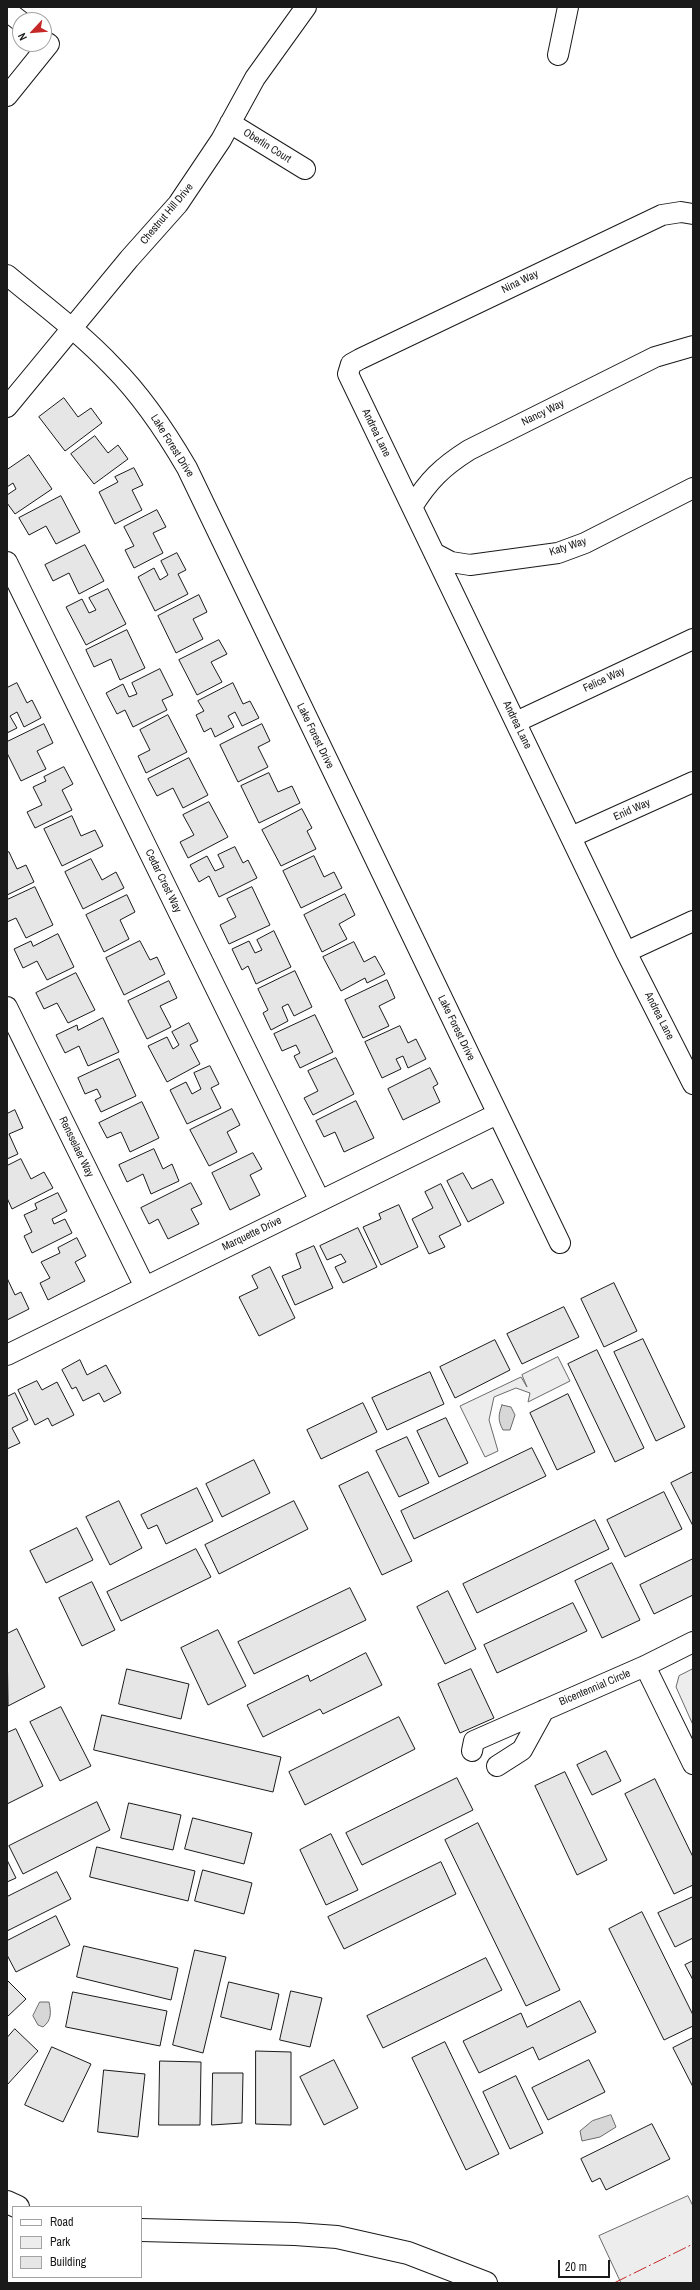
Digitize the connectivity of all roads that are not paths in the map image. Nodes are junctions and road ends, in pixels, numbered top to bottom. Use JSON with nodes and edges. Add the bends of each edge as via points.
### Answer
{"nodes":[{"id":1,"x":306,"y":7,"type":"edge"},
{"id":2,"x":568,"y":7,"type":"edge"},
{"id":3,"x":42,"y":52,"type":"edge"},
{"id":4,"x":558,"y":55,"type":"dead end"},
{"id":5,"x":7,"y":96,"type":"edge"},
{"id":6,"x":230,"y":123,"type":"junction"},
{"id":7,"x":305,"y":169,"type":"dead end"},
{"id":8,"x":693,"y":214,"type":"edge"},
{"id":9,"x":7,"y":275,"type":"edge"},
{"id":10,"x":72,"y":328,"type":"junction"},
{"id":11,"x":693,"y":346,"type":"edge"},
{"id":12,"x":351,"y":364,"type":"joint"},
{"id":13,"x":7,"y":407,"type":"edge"},
{"id":14,"x":693,"y":488,"type":"edge"},
{"id":15,"x":412,"y":507,"type":"junction"},
{"id":16,"x":434,"y":553,"type":"junction"},
{"id":17,"x":7,"y":562,"type":"edge"},
{"id":18,"x":693,"y":639,"type":"edge"},
{"id":19,"x":516,"y":722,"type":"junction"},
{"id":20,"x":693,"y":782,"type":"edge"},
{"id":21,"x":571,"y":837,"type":"junction"},
{"id":22,"x":693,"y":921,"type":"edge"},
{"id":23,"x":626,"y":952,"type":"junction"},
{"id":24,"x":7,"y":1007,"type":"edge"},
{"id":25,"x":693,"y":1084,"type":"edge"},
{"id":26,"x":497,"y":1114,"type":"junction"},
{"id":27,"x":320,"y":1200,"type":"junction"},
{"id":28,"x":560,"y":1243,"type":"dead end"},
{"id":29,"x":145,"y":1287,"type":"junction"},
{"id":30,"x":7,"y":1355,"type":"edge"},
{"id":31,"x":693,"y":1642,"type":"edge"},
{"id":32,"x":645,"y":1666,"type":"junction"},
{"id":33,"x":544,"y":1710,"type":"junction"},
{"id":34,"x":493,"y":1733,"type":"junction"},
{"id":35,"x":472,"y":1751,"type":"dead end"},
{"id":36,"x":693,"y":1764,"type":"edge"},
{"id":37,"x":142,"y":2230,"type":"edge"},
{"id":38,"x":486,"y":2283,"type":"edge"}],
"edges":[{"from":1,"to":6,"type":"street","name":"Chestnut Hill Drive","via":[[263,66]]},
{"from":2,"to":4,"type":"street"},
{"from":3,"to":5,"type":"street"},
{"from":6,"to":7,"type":"street","name":"Oberlin Court"},
{"from":6,"to":10,"type":"street","name":"Chestnut Hill Drive","via":[[178,204]]},
{"from":8,"to":12,"type":"street","name":"Nina Way","via":[[681,212],[662,215]]},
{"from":9,"to":10,"type":"street","name":"Lake Forest Drive"},
{"from":10,"to":13,"type":"street","name":"Chestnut Hill Drive"},
{"from":10,"to":26,"type":"street","name":"Lake Forest Drive","via":[[113,367],[144,402],[187,468]]},
{"from":11,"to":15,"type":"street","name":"Nancy Way","via":[[655,357],[469,450],[446,465],[431,479]]},
{"from":12,"to":15,"type":"street","name":"Andrea Lane","via":[[348,374]]},
{"from":14,"to":16,"type":"street","name":"Katy Way","via":[[585,544],[558,553],[470,565],[451,562]]},
{"from":15,"to":16,"type":"street","name":"Andrea Lane"},
{"from":16,"to":19,"type":"street","name":"Andrea Lane"},
{"from":17,"to":27,"type":"street","name":"Cedar Crest Way"},
{"from":18,"to":19,"type":"street","name":"Felice Way"},
{"from":19,"to":21,"type":"street","name":"Andrea Lane"},
{"from":20,"to":21,"type":"street","name":"Enid Way"},
{"from":21,"to":23,"type":"street","name":"Andrea Lane"},
{"from":22,"to":23,"type":"street"},
{"from":23,"to":25,"type":"street","name":"Andrea Lane"},
{"from":24,"to":29,"type":"street","name":"Rensselaer Way"},
{"from":26,"to":27,"type":"street","name":"Marquette Drive"},
{"from":26,"to":28,"type":"street","name":"Lake Forest Drive"},
{"from":27,"to":29,"type":"street","name":"Marquette Drive"},
{"from":29,"to":30,"type":"street","name":"Marquette Drive"},
{"from":31,"to":32,"type":"street","name":"Bicentennial Circle"},
{"from":32,"to":33,"type":"street","name":"Bicentennial Circle"},
{"from":32,"to":36,"type":"street"},
{"from":33,"to":34,"type":"street","name":"Bicentennial Circle"},
{"from":33,"to":34,"type":"street","via":[[522,1750],[502,1763]]},
{"from":34,"to":35,"type":"street","name":"Bicentennial Circle","via":[[474,1741]]},
{"from":37,"to":38,"type":"highway","via":[[338,2237],[408,2252]]}]}
